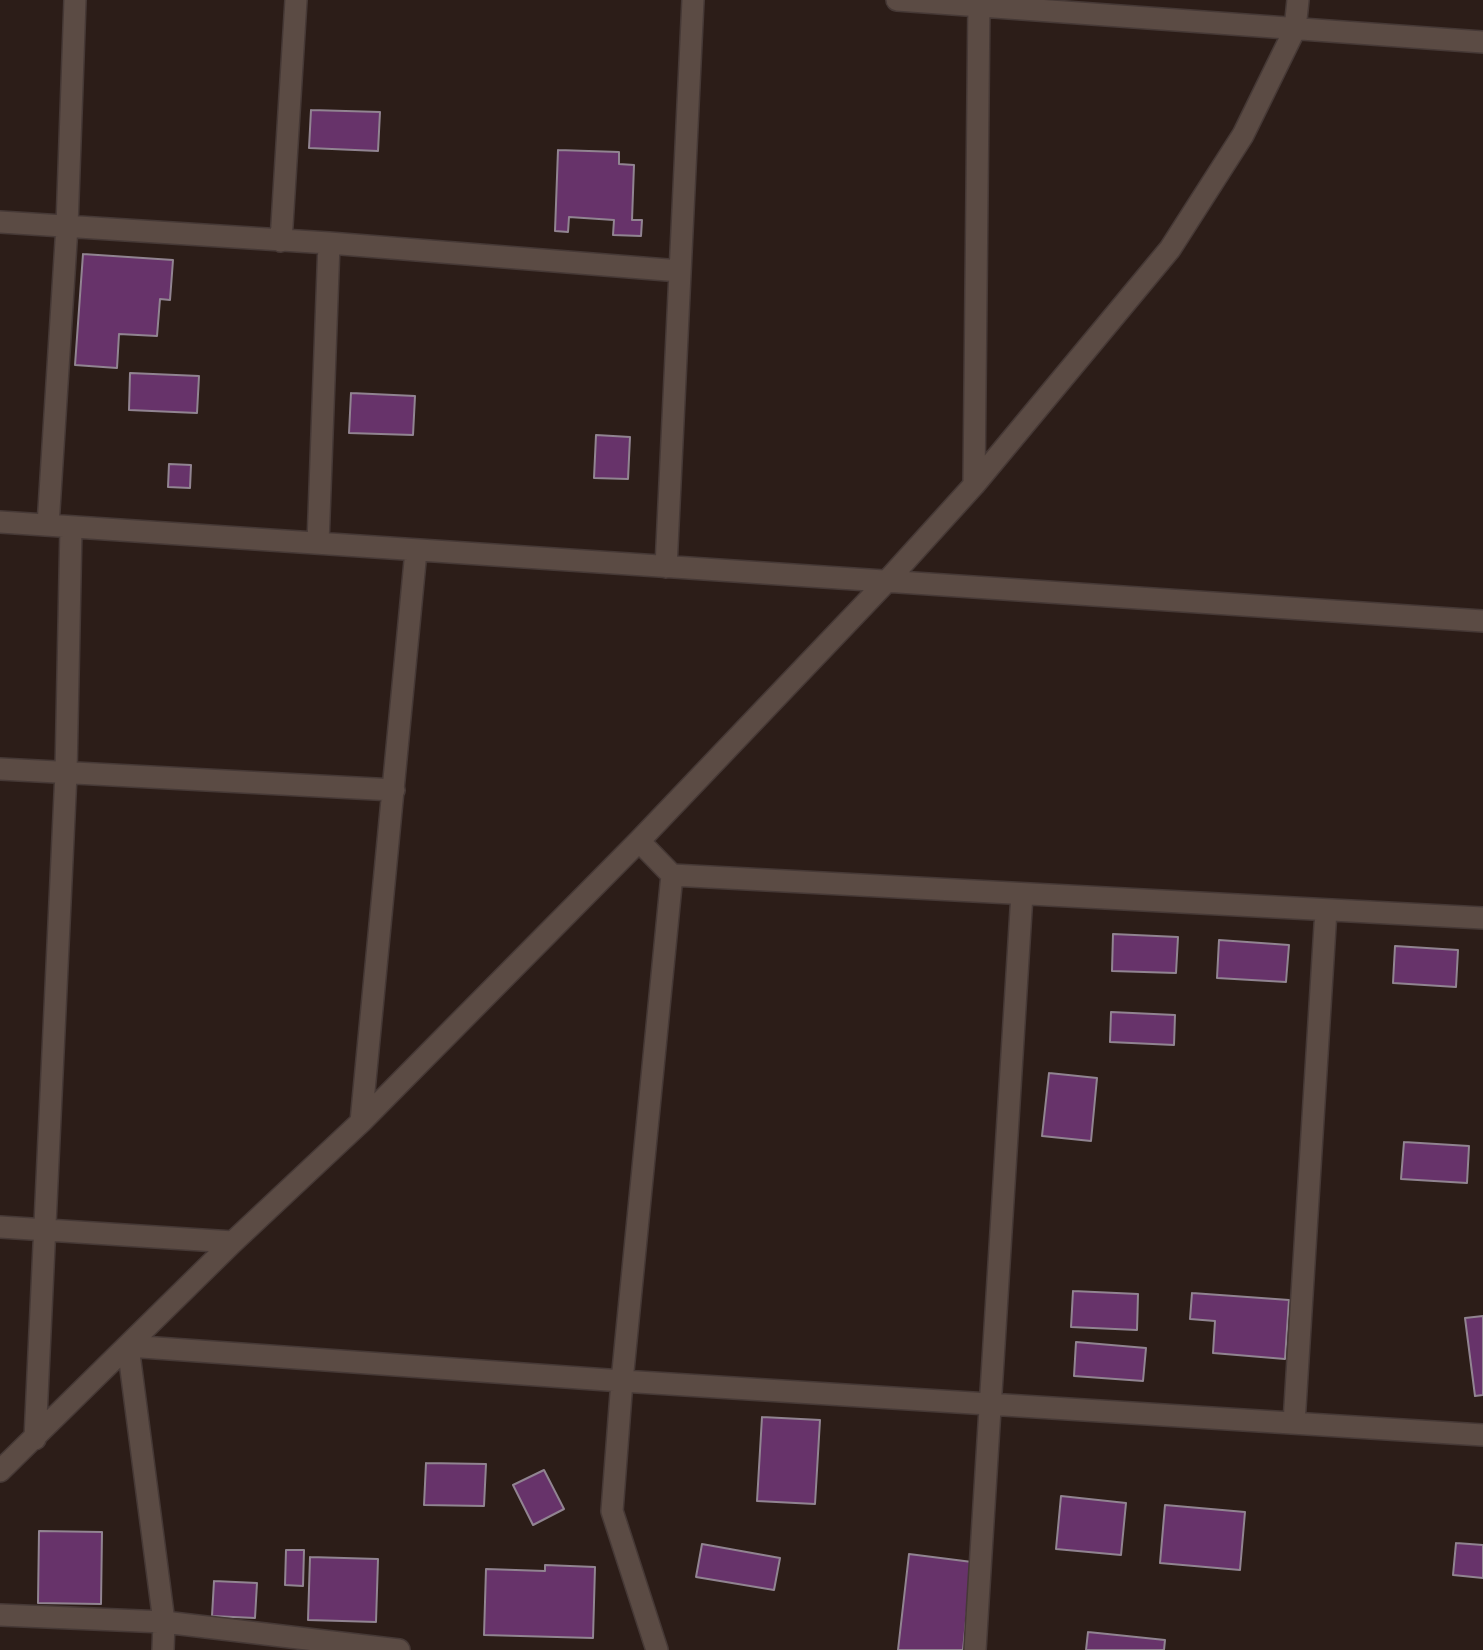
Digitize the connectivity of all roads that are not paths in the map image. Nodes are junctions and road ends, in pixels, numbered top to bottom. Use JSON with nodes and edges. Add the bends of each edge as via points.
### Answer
{"nodes":[{"id":1,"x":75,"y":0,"type":"edge"},
{"id":2,"x":296,"y":0,"type":"edge"},
{"id":3,"x":693,"y":0,"type":"edge"},
{"id":4,"x":897,"y":0,"type":"edge"},
{"id":5,"x":1298,"y":0,"type":"edge"},
{"id":6,"x":979,"y":2,"type":"edge"},
{"id":7,"x":1295,"y":29,"type":"junction"},
{"id":8,"x":1483,"y":42,"type":"edge"},
{"id":9,"x":0,"y":222,"type":"edge"},
{"id":10,"x":67,"y":226,"type":"junction"},
{"id":11,"x":281,"y":241,"type":"junction"},
{"id":12,"x":330,"y":243,"type":"junction"},
{"id":13,"x":680,"y":271,"type":"junction"},
{"id":14,"x":974,"y":485,"type":"junction"},
{"id":15,"x":0,"y":522,"type":"edge"},
{"id":16,"x":48,"y":525,"type":"junction"},
{"id":17,"x":71,"y":527,"type":"junction"},
{"id":18,"x":318,"y":543,"type":"junction"},
{"id":19,"x":416,"y":551,"type":"junction"},
{"id":20,"x":666,"y":567,"type":"junction"},
{"id":21,"x":887,"y":581,"type":"junction"},
{"id":22,"x":1483,"y":621,"type":"edge"},
{"id":23,"x":0,"y":769,"type":"edge"},
{"id":24,"x":66,"y":773,"type":"junction"},
{"id":25,"x":394,"y":790,"type":"junction"},
{"id":26,"x":639,"y":841,"type":"junction"},
{"id":27,"x":672,"y":875,"type":"junction"},
{"id":28,"x":1022,"y":894,"type":"junction"},
{"id":29,"x":1326,"y":910,"type":"junction"},
{"id":30,"x":1483,"y":918,"type":"edge"},
{"id":31,"x":361,"y":1122,"type":"junction"},
{"id":32,"x":0,"y":1227,"type":"edge"},
{"id":33,"x":45,"y":1231,"type":"junction"},
{"id":34,"x":233,"y":1242,"type":"junction"},
{"id":35,"x":128,"y":1346,"type":"junction"},
{"id":36,"x":622,"y":1381,"type":"junction"},
{"id":37,"x":991,"y":1403,"type":"junction"},
{"id":38,"x":1294,"y":1423,"type":"junction"},
{"id":39,"x":1483,"y":1435,"type":"edge"},
{"id":40,"x":35,"y":1439,"type":"junction"},
{"id":41,"x":0,"y":1471,"type":"edge"},
{"id":42,"x":0,"y":1615,"type":"edge"},
{"id":43,"x":164,"y":1622,"type":"junction"},
{"id":44,"x":163,"y":1650,"type":"edge"},
{"id":45,"x":398,"y":1650,"type":"edge"},
{"id":46,"x":657,"y":1650,"type":"edge"},
{"id":47,"x":975,"y":1650,"type":"edge"}],
"edges":[{"from":1,"to":10,"type":"street"},
{"from":2,"to":11,"type":"street"},
{"from":3,"to":13,"type":"street"},
{"from":4,"to":6,"type":"street"},
{"from":5,"to":7,"type":"street"},
{"from":6,"to":7,"type":"street"},
{"from":6,"to":14,"type":"street"},
{"from":7,"to":8,"type":"street"},
{"from":7,"to":14,"type":"street","via":[[1242,135],[1170,249]]},
{"from":9,"to":10,"type":"street"},
{"from":10,"to":11,"type":"street"},
{"from":10,"to":16,"type":"street"},
{"from":11,"to":12,"type":"street"},
{"from":12,"to":13,"type":"street"},
{"from":12,"to":18,"type":"street"},
{"from":13,"to":20,"type":"street"},
{"from":14,"to":21,"type":"street"},
{"from":15,"to":16,"type":"street"},
{"from":16,"to":17,"type":"street"},
{"from":17,"to":18,"type":"street"},
{"from":17,"to":24,"type":"street"},
{"from":18,"to":19,"type":"street"},
{"from":19,"to":20,"type":"street"},
{"from":19,"to":25,"type":"street"},
{"from":20,"to":21,"type":"street"},
{"from":21,"to":22,"type":"street"},
{"from":21,"to":26,"type":"street"},
{"from":23,"to":24,"type":"street"},
{"from":24,"to":25,"type":"street"},
{"from":24,"to":33,"type":"street"},
{"from":25,"to":31,"type":"street"},
{"from":26,"to":27,"type":"street"},
{"from":26,"to":31,"type":"street"},
{"from":27,"to":28,"type":"street"},
{"from":27,"to":36,"type":"street"},
{"from":28,"to":29,"type":"street"},
{"from":28,"to":37,"type":"street"},
{"from":29,"to":30,"type":"street"},
{"from":29,"to":38,"type":"street"},
{"from":31,"to":34,"type":"street"},
{"from":32,"to":33,"type":"street"},
{"from":33,"to":34,"type":"street"},
{"from":33,"to":40,"type":"street"},
{"from":34,"to":35,"type":"street"},
{"from":35,"to":36,"type":"street"},
{"from":35,"to":40,"type":"street"},
{"from":35,"to":43,"type":"street"},
{"from":36,"to":37,"type":"street"},
{"from":36,"to":46,"type":"street","via":[[612,1511]]},
{"from":37,"to":38,"type":"street"},
{"from":37,"to":47,"type":"street"},
{"from":38,"to":39,"type":"street"},
{"from":40,"to":41,"type":"street"},
{"from":42,"to":43,"type":"street"},
{"from":43,"to":44,"type":"street"},
{"from":43,"to":45,"type":"street"}]}
